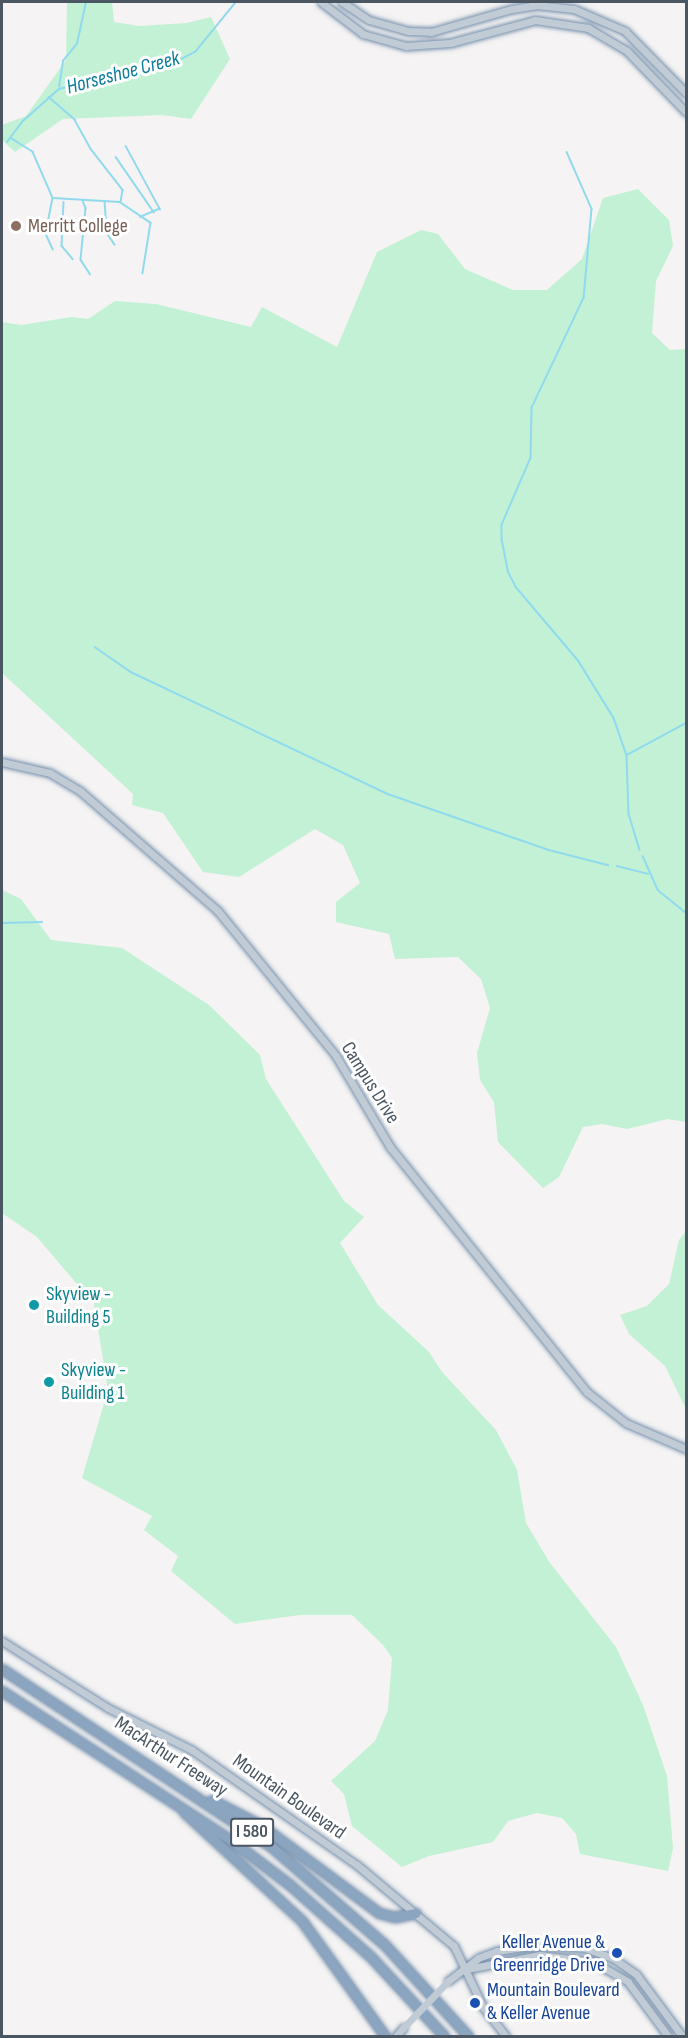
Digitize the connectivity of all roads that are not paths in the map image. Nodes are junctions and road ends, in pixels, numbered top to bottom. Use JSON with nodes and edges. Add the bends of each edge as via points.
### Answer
{"nodes":[{"id":1,"x":321,"y":2,"type":"edge"},
{"id":2,"x":342,"y":2,"type":"edge"},
{"id":3,"x":687,"y":93,"type":"edge"},
{"id":4,"x":687,"y":112,"type":"edge"},
{"id":5,"x":2,"y":762,"type":"edge"},
{"id":6,"x":687,"y":1449,"type":"edge"},
{"id":7,"x":2,"y":1641,"type":"edge"},
{"id":8,"x":2,"y":1670,"type":"edge"},
{"id":9,"x":2,"y":1691,"type":"edge"},
{"id":10,"x":189,"y":1790,"type":"junction"},
{"id":11,"x":179,"y":1806,"type":"junction"},
{"id":12,"x":416,"y":1913,"type":"junction"},
{"id":13,"x":466,"y":1969,"type":"junction"},
{"id":14,"x":385,"y":2037,"type":"edge"},
{"id":15,"x":396,"y":2037,"type":"edge"},
{"id":16,"x":444,"y":2037,"type":"edge"},
{"id":17,"x":468,"y":2037,"type":"edge"},
{"id":18,"x":507,"y":2037,"type":"edge"},
{"id":19,"x":668,"y":2037,"type":"edge"},
{"id":20,"x":682,"y":2037,"type":"edge"}],
"edges":[{"from":1,"to":4,"type":"main road","via":[[363,34],[406,46],[450,43],[535,20],[572,23],[627,51]]},
{"from":2,"to":3,"type":"main road","via":[[383,26],[420,32],[536,5],[574,9],[626,31]]},
{"from":5,"to":6,"type":"main road","name":"Campus Drive","via":[[32,767],[66,781],[205,897],[336,1056],[390,1147],[587,1392],[626,1423]]},
{"from":7,"to":12,"type":"main road","name":"Mountain Boulevard","via":[[108,1708],[192,1750],[357,1865]]},
{"from":8,"to":10,"type":"highway","name":"MacArthur Freeway","number":"I 580"},
{"from":9,"to":11,"type":"highway","name":"MacArthur Freeway","number":"I 580"},
{"from":10,"to":12,"type":"highway","via":[[262,1826],[379,1913],[395,1917]]},
{"from":10,"to":17,"type":"highway","name":"MacArthur Freeway","number":"I 580","via":[[273,1848],[338,1900],[408,1968]]},
{"from":11,"to":14,"type":"highway","via":[[195,1827],[302,1921]]},
{"from":11,"to":16,"type":"highway","name":"MacArthur Freeway","number":"I 580","via":[[235,1843],[317,1907],[370,1956]]},
{"from":12,"to":13,"type":"main road","name":"Mountain Boulevard","via":[[446,1937]]},
{"from":13,"to":15,"type":"main road","bridge":true,"via":[[448,1981]]},
{"from":13,"to":18,"type":"main road","name":"Mountain Boulevard","via":[[483,2007]]},
{"from":13,"to":19,"type":"main road","via":[[533,1955],[594,1962],[628,1982]]},
{"from":13,"to":20,"type":"main road","via":[[488,1954],[527,1945],[569,1945],[598,1952],[636,1974]]}]}
